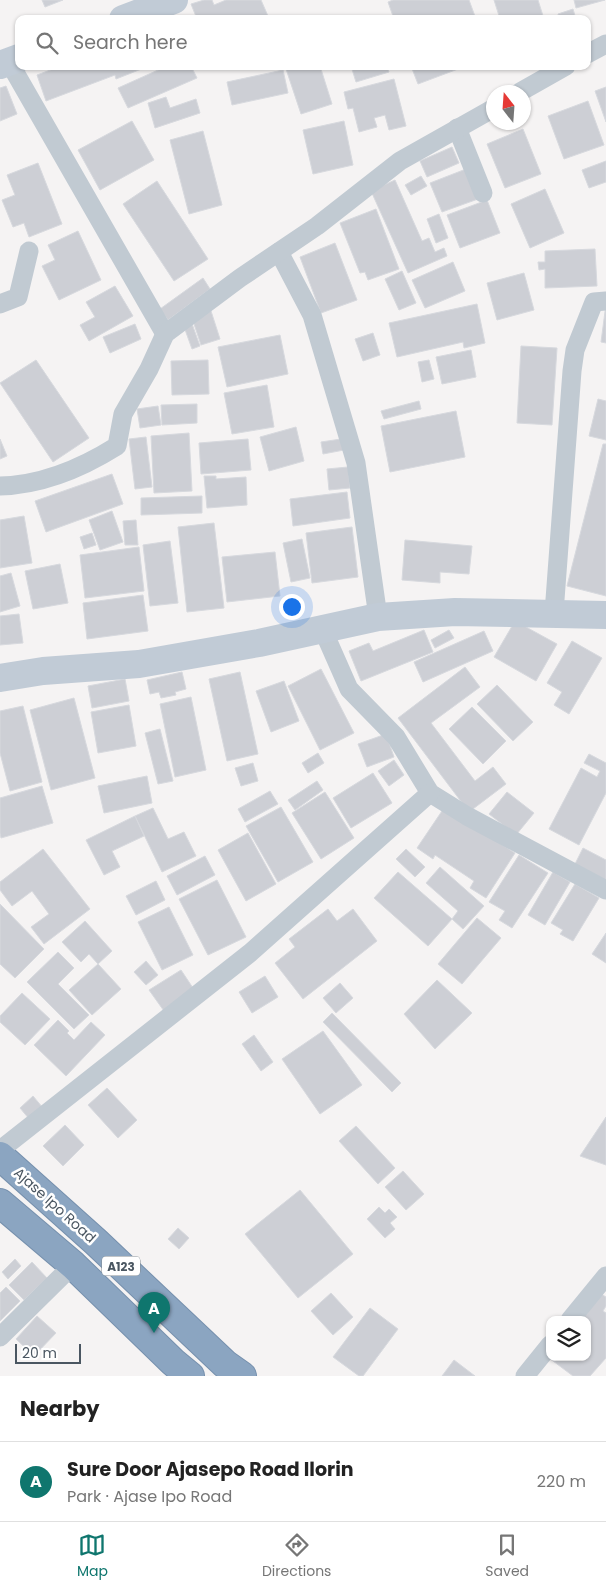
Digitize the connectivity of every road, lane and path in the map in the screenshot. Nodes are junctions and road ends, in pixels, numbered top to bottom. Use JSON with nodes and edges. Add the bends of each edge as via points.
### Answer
{"nodes":[{"id":1,"x":174,"y":0,"type":"edge"},
{"id":2,"x":134,"y":15,"type":"edge"},
{"id":3,"x":606,"y":44,"type":"edge"},
{"id":4,"x":591,"y":52,"type":"edge"},
{"id":5,"x":9,"y":62,"type":"edge"},
{"id":6,"x":559,"y":70,"type":"edge"},
{"id":7,"x":531,"y":86,"type":"edge"},
{"id":8,"x":486,"y":112,"type":"edge"},
{"id":9,"x":457,"y":128,"type":"junction"},
{"id":10,"x":483,"y":193,"type":"dead end"},
{"id":11,"x":29,"y":251,"type":"dead end"},
{"id":12,"x":279,"y":252,"type":"junction"},
{"id":13,"x":606,"y":300,"type":"edge"},
{"id":14,"x":0,"y":304,"type":"edge"},
{"id":15,"x":166,"y":334,"type":"junction"},
{"id":16,"x":0,"y":486,"type":"edge"},
{"id":17,"x":554,"y":613,"type":"junction"},
{"id":18,"x":606,"y":614,"type":"edge"},
{"id":19,"x":378,"y":617,"type":"junction"},
{"id":20,"x":323,"y":630,"type":"junction"},
{"id":21,"x":43,"y":671,"type":"junction"},
{"id":22,"x":0,"y":678,"type":"edge"},
{"id":23,"x":0,"y":684,"type":"edge"},
{"id":24,"x":430,"y":793,"type":"junction"},
{"id":25,"x":606,"y":890,"type":"edge"},
{"id":26,"x":0,"y":1150,"type":"edge"},
{"id":27,"x":0,"y":1156,"type":"edge"},
{"id":28,"x":0,"y":1203,"type":"edge"},
{"id":29,"x":73,"y":1265,"type":"junction"},
{"id":30,"x":606,"y":1276,"type":"edge"},
{"id":31,"x":573,"y":1316,"type":"edge"},
{"id":32,"x":0,"y":1337,"type":"edge"},
{"id":33,"x":546,"y":1350,"type":"edge"},
{"id":34,"x":190,"y":1376,"type":"edge"},
{"id":35,"x":242,"y":1376,"type":"edge"},
{"id":36,"x":525,"y":1376,"type":"edge"}],
"edges":[{"from":1,"to":2,"type":"street"},
{"from":3,"to":4,"type":"street"},
{"from":5,"to":15,"type":"street"},
{"from":6,"to":7,"type":"street"},
{"from":8,"to":9,"type":"street"},
{"from":9,"to":10,"type":"street"},
{"from":9,"to":12,"type":"street","via":[[400,161]]},
{"from":11,"to":14,"type":"street","via":[[18,297]]},
{"from":12,"to":15,"type":"street"},
{"from":12,"to":19,"type":"street","via":[[312,315],[356,463]]},
{"from":13,"to":17,"type":"street","via":[[594,302],[575,350]]},
{"from":15,"to":16,"type":"street","via":[[123,414],[117,446],[58,476],[17,486]]},
{"from":17,"to":18,"type":"street"},
{"from":17,"to":19,"type":"street","via":[[455,612]]},
{"from":19,"to":20,"type":"street"},
{"from":20,"to":21,"type":"street","via":[[139,664]]},
{"from":20,"to":24,"type":"street","via":[[350,689],[396,736]]},
{"from":21,"to":22,"type":"street"},
{"from":21,"to":23,"type":"street"},
{"from":24,"to":25,"type":"street"},
{"from":24,"to":26,"type":"street","via":[[250,953]]},
{"from":27,"to":35,"type":"highway","name":"Ajase Ipo Road","number":"A123","via":[[225,1364]]},
{"from":28,"to":29,"type":"highway","number":"A123"},
{"from":29,"to":32,"type":"street"},
{"from":29,"to":34,"type":"highway","number":"A123"},
{"from":30,"to":31,"type":"street"},
{"from":33,"to":36,"type":"street"}]}
